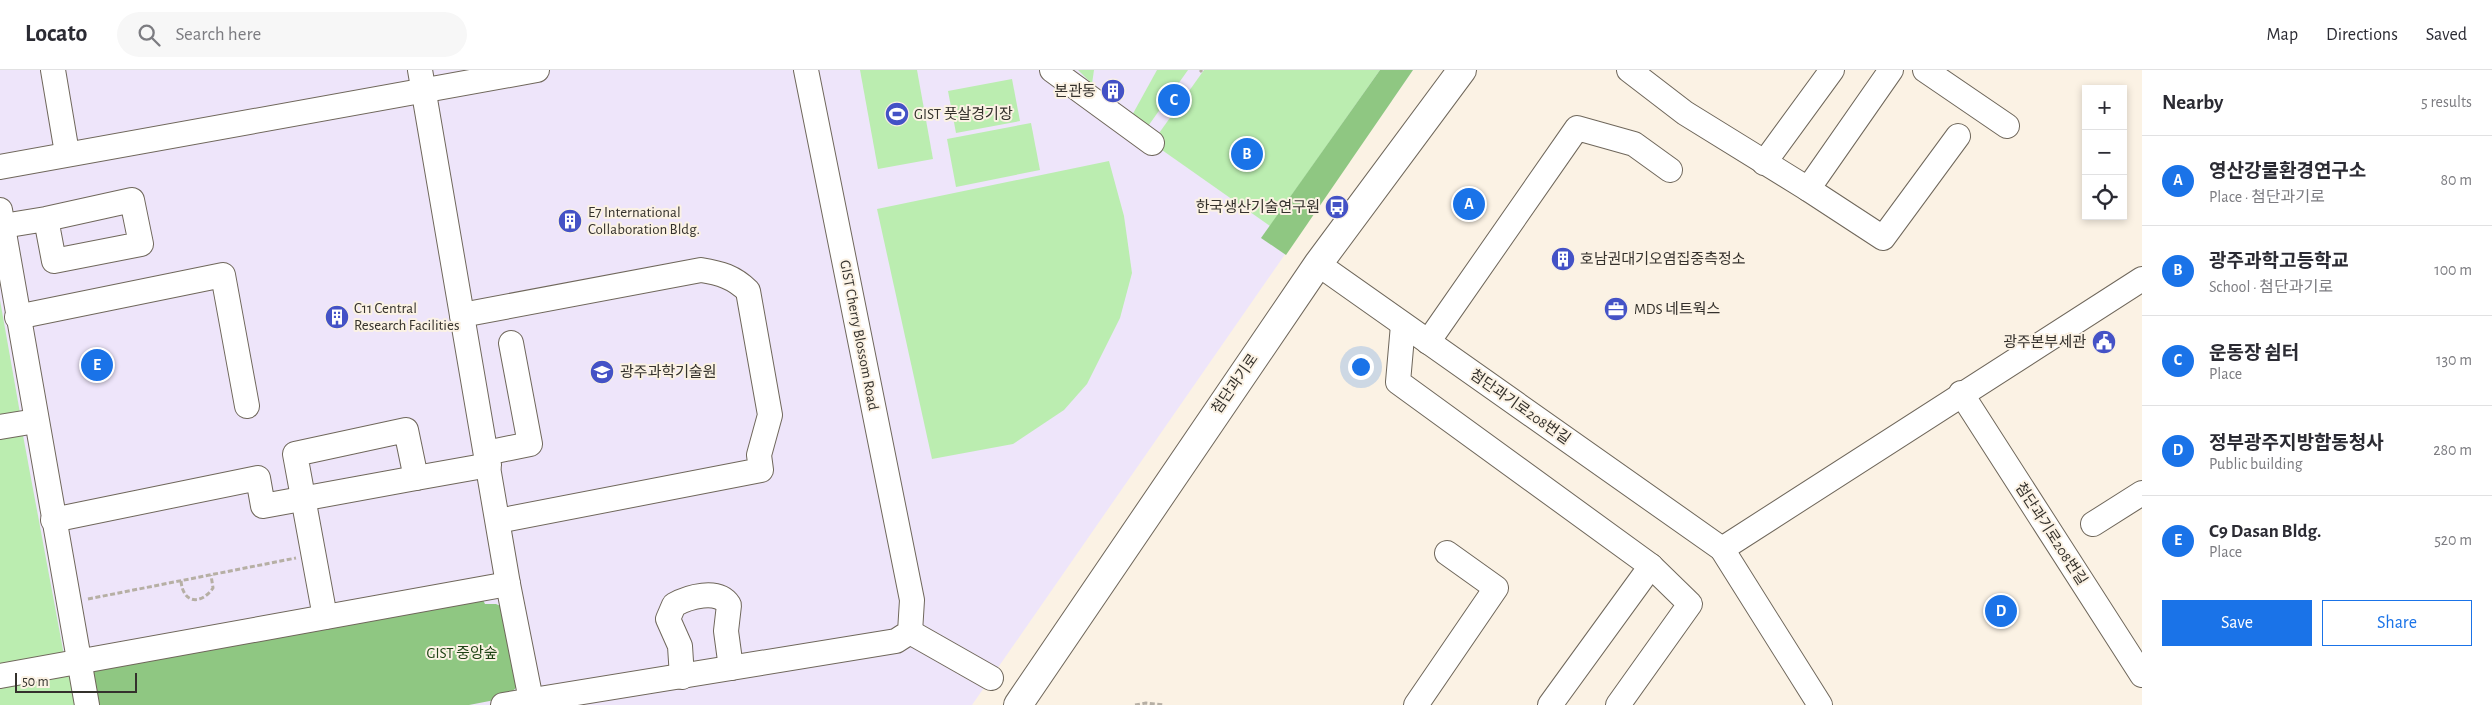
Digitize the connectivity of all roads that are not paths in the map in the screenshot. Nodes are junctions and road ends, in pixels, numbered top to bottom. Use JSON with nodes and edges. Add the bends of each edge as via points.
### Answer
{"nodes":[{"id":1,"x":53,"y":70,"type":"edge"},
{"id":2,"x":537,"y":70,"type":"edge"},
{"id":3,"x":806,"y":70,"type":"edge"},
{"id":4,"x":1052,"y":70,"type":"edge"},
{"id":5,"x":1462,"y":70,"type":"edge"},
{"id":6,"x":1630,"y":70,"type":"edge"},
{"id":7,"x":1832,"y":70,"type":"edge"},
{"id":8,"x":1891,"y":70,"type":"edge"},
{"id":9,"x":1925,"y":70,"type":"edge"},
{"id":10,"x":421,"y":80,"type":"edge"},
{"id":11,"x":2007,"y":126,"type":"dead end"},
{"id":12,"x":1958,"y":136,"type":"dead end"},
{"id":13,"x":1152,"y":143,"type":"dead end"},
{"id":14,"x":67,"y":153,"type":"junction"},
{"id":15,"x":1764,"y":163,"type":"junction"},
{"id":16,"x":0,"y":167,"type":"edge"},
{"id":17,"x":1670,"y":170,"type":"dead end"},
{"id":18,"x":1808,"y":189,"type":"junction"},
{"id":19,"x":1,"y":218,"type":"edge"},
{"id":20,"x":46,"y":219,"type":"dead end"},
{"id":21,"x":1318,"y":264,"type":"junction"},
{"id":22,"x":2142,"y":279,"type":"edge"},
{"id":23,"x":462,"y":315,"type":"junction"},
{"id":24,"x":17,"y":317,"type":"junction"},
{"id":25,"x":1403,"y":325,"type":"junction"},
{"id":26,"x":1428,"y":342,"type":"junction"},
{"id":27,"x":511,"y":343,"type":"dead end"},
{"id":28,"x":1961,"y":394,"type":"junction"},
{"id":29,"x":247,"y":406,"type":"dead end"},
{"id":30,"x":36,"y":421,"type":"junction"},
{"id":31,"x":0,"y":427,"type":"edge"},
{"id":32,"x":488,"y":459,"type":"junction"},
{"id":33,"x":416,"y":478,"type":"junction"},
{"id":34,"x":2142,"y":493,"type":"edge"},
{"id":35,"x":304,"y":498,"type":"junction"},
{"id":36,"x":53,"y":520,"type":"junction"},
{"id":37,"x":498,"y":520,"type":"junction"},
{"id":38,"x":2094,"y":524,"type":"dead end"},
{"id":39,"x":1722,"y":549,"type":"junction"},
{"id":40,"x":1447,"y":553,"type":"dead end"},
{"id":41,"x":1651,"y":566,"type":"junction"},
{"id":42,"x":508,"y":584,"type":"junction"},
{"id":43,"x":325,"y":617,"type":"junction"},
{"id":44,"x":910,"y":632,"type":"junction"},
{"id":45,"x":78,"y":661,"type":"junction"},
{"id":46,"x":731,"y":668,"type":"junction"},
{"id":47,"x":2142,"y":675,"type":"edge"},
{"id":48,"x":0,"y":676,"type":"edge"},
{"id":49,"x":682,"y":676,"type":"junction"},
{"id":50,"x":991,"y":678,"type":"dead end"},
{"id":51,"x":531,"y":702,"type":"edge"},
{"id":52,"x":87,"y":705,"type":"edge"},
{"id":53,"x":503,"y":705,"type":"edge"},
{"id":54,"x":1018,"y":705,"type":"edge"},
{"id":55,"x":1416,"y":705,"type":"edge"},
{"id":56,"x":1550,"y":705,"type":"edge"},
{"id":57,"x":1618,"y":705,"type":"edge"},
{"id":58,"x":1820,"y":705,"type":"edge"}],
"edges":[{"from":1,"to":14,"type":"street"},
{"from":2,"to":10,"type":"street"},
{"from":3,"to":44,"type":"street","name":"GIST Cherry Blossom Road","via":[[912,600]]},
{"from":4,"to":13,"type":"street"},
{"from":5,"to":21,"type":"main road","name":"첨단과기로"},
{"from":6,"to":15,"type":"street","via":[[1686,113]]},
{"from":7,"to":15,"type":"street"},
{"from":8,"to":18,"type":"street"},
{"from":9,"to":11,"type":"street"},
{"from":10,"to":14,"type":"street"},
{"from":10,"to":23,"type":"street"},
{"from":12,"to":18,"type":"street","via":[[1883,238]]},
{"from":14,"to":16,"type":"street"},
{"from":15,"to":18,"type":"street"},
{"from":17,"to":26,"type":"street","via":[[1634,144],[1577,128]]},
{"from":19,"to":20,"type":"street"},
{"from":19,"to":24,"type":"street"},
{"from":21,"to":25,"type":"street","name":"첨단과기로208번길"},
{"from":21,"to":54,"type":"main road","name":"첨단과기로"},
{"from":22,"to":28,"type":"street"},
{"from":23,"to":32,"type":"street"},
{"from":23,"to":37,"type":"street","via":[[701,270],[721,273],[738,280],[748,291],[770,415],[759,455],[761,470]]},
{"from":24,"to":29,"type":"street","via":[[223,275]]},
{"from":24,"to":30,"type":"street"},
{"from":25,"to":26,"type":"street","name":"첨단과기로208번길"},
{"from":25,"to":41,"type":"street","via":[[1398,382]]},
{"from":26,"to":39,"type":"street","name":"첨단과기로208번길"},
{"from":27,"to":32,"type":"street","via":[[530,444]]},
{"from":28,"to":39,"type":"street"},
{"from":28,"to":47,"type":"street","name":"첨단과기로208번길"},
{"from":30,"to":31,"type":"street"},
{"from":30,"to":36,"type":"street"},
{"from":32,"to":33,"type":"street"},
{"from":32,"to":37,"type":"street"},
{"from":33,"to":35,"type":"street"},
{"from":33,"to":35,"type":"street","via":[[406,430],[295,454]]},
{"from":34,"to":38,"type":"street"},
{"from":35,"to":36,"type":"street","via":[[263,506],[258,478]]},
{"from":35,"to":43,"type":"street"},
{"from":36,"to":45,"type":"street"},
{"from":37,"to":42,"type":"street"},
{"from":39,"to":58,"type":"street","name":"첨단과기로208번길"},
{"from":40,"to":55,"type":"street","via":[[1496,588]]},
{"from":41,"to":56,"type":"street"},
{"from":41,"to":57,"type":"street","via":[[1690,604]]},
{"from":42,"to":43,"type":"street"},
{"from":42,"to":51,"type":"street"},
{"from":43,"to":45,"type":"street"},
{"from":44,"to":46,"type":"street","via":[[896,641]]},
{"from":44,"to":50,"type":"street"},
{"from":45,"to":48,"type":"street"},
{"from":45,"to":52,"type":"street"},
{"from":46,"to":49,"type":"street"},
{"from":46,"to":49,"type":"street","via":[[726,631],[729,605],[722,598],[694,597],[674,605],[669,612],[668,619],[680,646]]},
{"from":49,"to":51,"type":"street"},
{"from":51,"to":53,"type":"street"}]}
